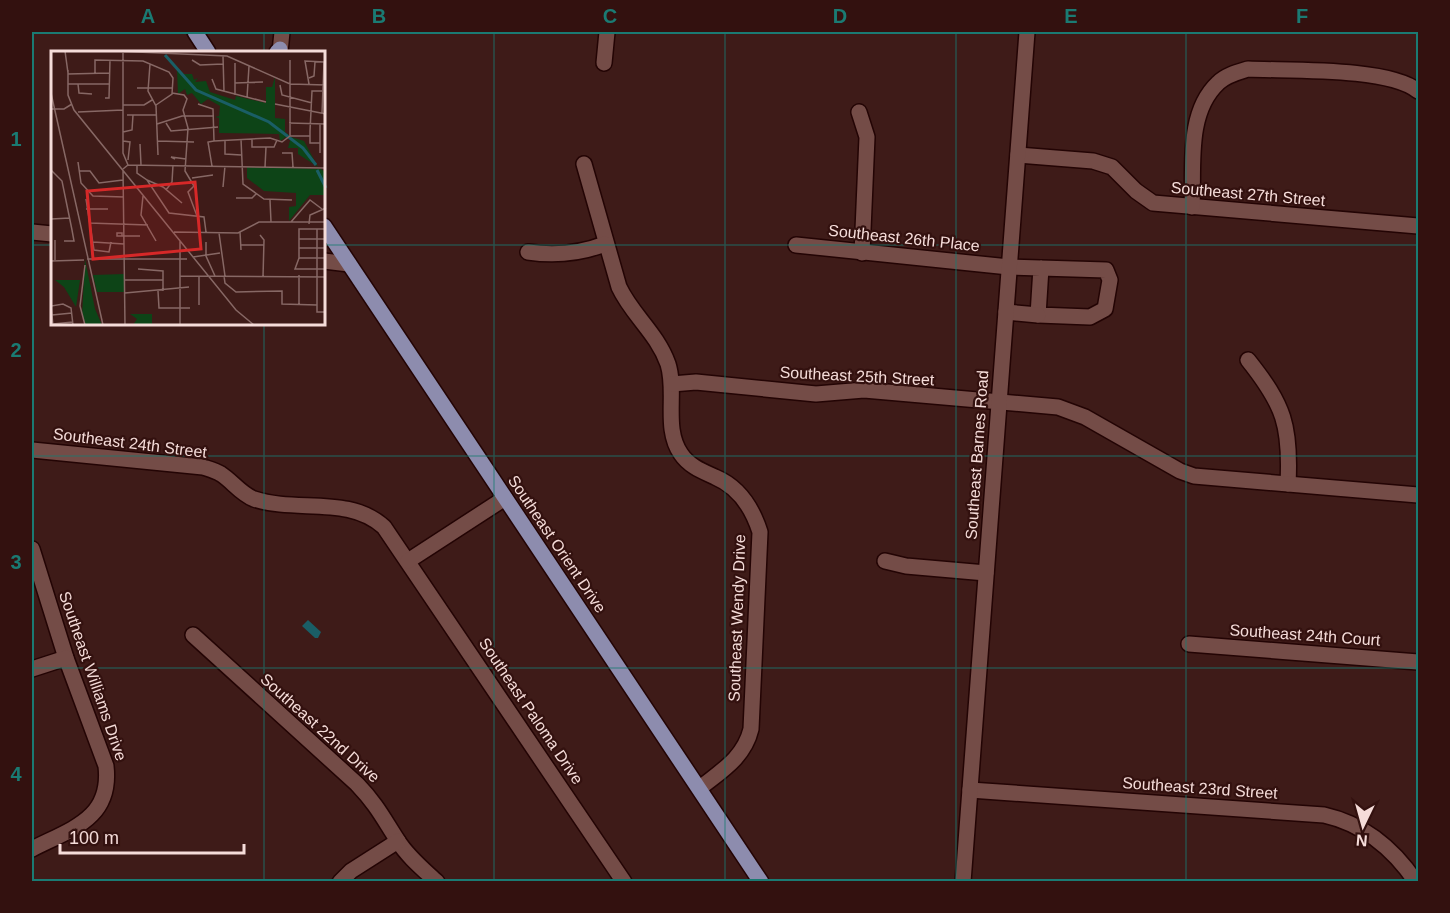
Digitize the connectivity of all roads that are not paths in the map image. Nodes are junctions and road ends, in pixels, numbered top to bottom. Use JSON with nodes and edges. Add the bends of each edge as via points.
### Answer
{"nodes":[{"id":1,"x":195,"y":32,"type":"edge"},
{"id":2,"x":282,"y":32,"type":"edge"},
{"id":3,"x":607,"y":32,"type":"edge"},
{"id":4,"x":1027,"y":32,"type":"edge"},
{"id":5,"x":207,"y":51,"type":"edge"},
{"id":6,"x":279,"y":51,"type":"edge"},
{"id":7,"x":604,"y":63,"type":"dead end"},
{"id":8,"x":1419,"y":91,"type":"edge"},
{"id":9,"x":859,"y":112,"type":"dead end"},
{"id":10,"x":1018,"y":155,"type":"junction"},
{"id":11,"x":584,"y":164,"type":"dead end"},
{"id":12,"x":1192,"y":207,"type":"junction"},
{"id":13,"x":1419,"y":226,"type":"edge"},
{"id":14,"x":326,"y":229,"type":"edge"},
{"id":15,"x":32,"y":232,"type":"edge"},
{"id":16,"x":51,"y":234,"type":"edge"},
{"id":17,"x":605,"y":244,"type":"junction"},
{"id":18,"x":796,"y":245,"type":"dead end"},
{"id":19,"x":528,"y":252,"type":"dead end"},
{"id":20,"x":862,"y":253,"type":"junction"},
{"id":21,"x":326,"y":261,"type":"edge"},
{"id":22,"x":349,"y":264,"type":"junction"},
{"id":23,"x":1009,"y":267,"type":"junction"},
{"id":24,"x":1041,"y":268,"type":"junction"},
{"id":25,"x":1006,"y":312,"type":"junction"},
{"id":26,"x":1038,"y":315,"type":"junction"},
{"id":27,"x":1248,"y":360,"type":"dead end"},
{"id":28,"x":672,"y":384,"type":"junction"},
{"id":29,"x":999,"y":402,"type":"junction"},
{"id":30,"x":32,"y":450,"type":"edge"},
{"id":31,"x":1288,"y":484,"type":"junction"},
{"id":32,"x":1419,"y":495,"type":"edge"},
{"id":33,"x":251,"y":498,"type":"joint"},
{"id":34,"x":505,"y":498,"type":"junction"},
{"id":35,"x":32,"y":549,"type":"edge"},
{"id":36,"x":408,"y":561,"type":"junction"},
{"id":37,"x":885,"y":561,"type":"dead end"},
{"id":38,"x":986,"y":573,"type":"junction"},
{"id":39,"x":193,"y":635,"type":"dead end"},
{"id":40,"x":1189,"y":645,"type":"dead end"},
{"id":41,"x":66,"y":658,"type":"junction"},
{"id":42,"x":1419,"y":662,"type":"edge"},
{"id":43,"x":32,"y":669,"type":"edge"},
{"id":44,"x":700,"y":788,"type":"junction"},
{"id":45,"x":970,"y":790,"type":"junction"},
{"id":46,"x":398,"y":841,"type":"junction"},
{"id":47,"x":32,"y":849,"type":"edge"},
{"id":48,"x":1414,"y":872,"type":"edge"},
{"id":49,"x":340,"y":882,"type":"edge"},
{"id":50,"x":437,"y":882,"type":"edge"},
{"id":51,"x":624,"y":882,"type":"edge"},
{"id":52,"x":761,"y":882,"type":"edge"},
{"id":53,"x":963,"y":882,"type":"edge"}],
"edges":[{"from":1,"to":5,"type":"main road"},
{"from":2,"to":6,"type":"street"},
{"from":3,"to":7,"type":"street"},
{"from":4,"to":10,"type":"street","name":"Southeast Barnes Road"},
{"from":8,"to":12,"type":"street","via":[[1395,79],[1372,75],[1248,69],[1219,81],[1197,114]]},
{"from":9,"to":20,"type":"street","via":[[867,137]]},
{"from":10,"to":12,"type":"street","name":"Southeast 27th Street","via":[[1094,161],[1112,167],[1153,203]]},
{"from":10,"to":23,"type":"street","name":"Southeast Barnes Road"},
{"from":11,"to":17,"type":"street","name":"Southeast Wendy Drive"},
{"from":12,"to":13,"type":"street","name":"Southeast 27th Street"},
{"from":14,"to":22,"type":"main road","name":"Southeast Orient Drive"},
{"from":15,"to":16,"type":"street"},
{"from":17,"to":19,"type":"street","via":[[567,254]]},
{"from":17,"to":28,"type":"street","name":"Southeast Wendy Drive","via":[[624,299],[658,341]]},
{"from":18,"to":20,"type":"street","name":"Southeast 26th Place"},
{"from":20,"to":23,"type":"street","name":"Southeast 26th Place"},
{"from":21,"to":22,"type":"street"},
{"from":22,"to":34,"type":"main road","name":"Southeast Orient Drive"},
{"from":23,"to":24,"type":"street","name":"Southeast 26th Place"},
{"from":23,"to":25,"type":"street","name":"Southeast Barnes Road"},
{"from":24,"to":26,"type":"street"},
{"from":24,"to":26,"type":"street","name":"Southeast 26th Place","via":[[1106,270],[1110,280],[1101,313],[1081,317]]},
{"from":25,"to":26,"type":"street"},
{"from":25,"to":29,"type":"street","name":"Southeast Barnes Road"},
{"from":27,"to":31,"type":"street","via":[[1275,398],[1286,424],[1290,452]]},
{"from":28,"to":29,"type":"street","name":"Southeast 25th Street","via":[[696,382],[816,394],[864,390]]},
{"from":28,"to":44,"type":"street","name":"Southeast Wendy Drive","via":[[672,428],[681,454],[691,465],[740,494],[756,518],[761,546],[751,729],[740,756]]},
{"from":29,"to":31,"type":"street","name":"Southeast 25th Street","via":[[1073,411],[1194,476]]},
{"from":29,"to":38,"type":"street","name":"Southeast Barnes Road"},
{"from":30,"to":33,"type":"street","name":"Southeast 24th Street","via":[[203,467],[221,474]]},
{"from":31,"to":32,"type":"street","name":"Southeast 25th Street"},
{"from":33,"to":36,"type":"street","name":"Southeast Paloma Drive","via":[[361,511],[384,527]]},
{"from":34,"to":36,"type":"street"},
{"from":34,"to":44,"type":"main road","name":"Southeast Orient Drive"},
{"from":35,"to":41,"type":"street","name":"Southeast Williams Drive"},
{"from":36,"to":51,"type":"street","name":"Southeast Paloma Drive"},
{"from":37,"to":38,"type":"street"},
{"from":38,"to":45,"type":"street","name":"Southeast Barnes Road"},
{"from":39,"to":46,"type":"street","name":"Southeast 22nd Drive","via":[[357,784],[384,814]]},
{"from":40,"to":42,"type":"street","name":"Southeast 24th Court"},
{"from":41,"to":43,"type":"street"},
{"from":41,"to":47,"type":"street","name":"Southeast Williams Drive","via":[[108,780],[100,807],[91,818]]},
{"from":44,"to":52,"type":"main road","name":"Southeast Orient Drive"},
{"from":45,"to":48,"type":"street","name":"Southeast 23rd Street","via":[[1324,815],[1342,819],[1371,834]]},
{"from":45,"to":53,"type":"street","name":"Southeast Barnes Road"},
{"from":46,"to":49,"type":"street"},
{"from":46,"to":50,"type":"street","name":"Southeast 22nd Drive"}]}
